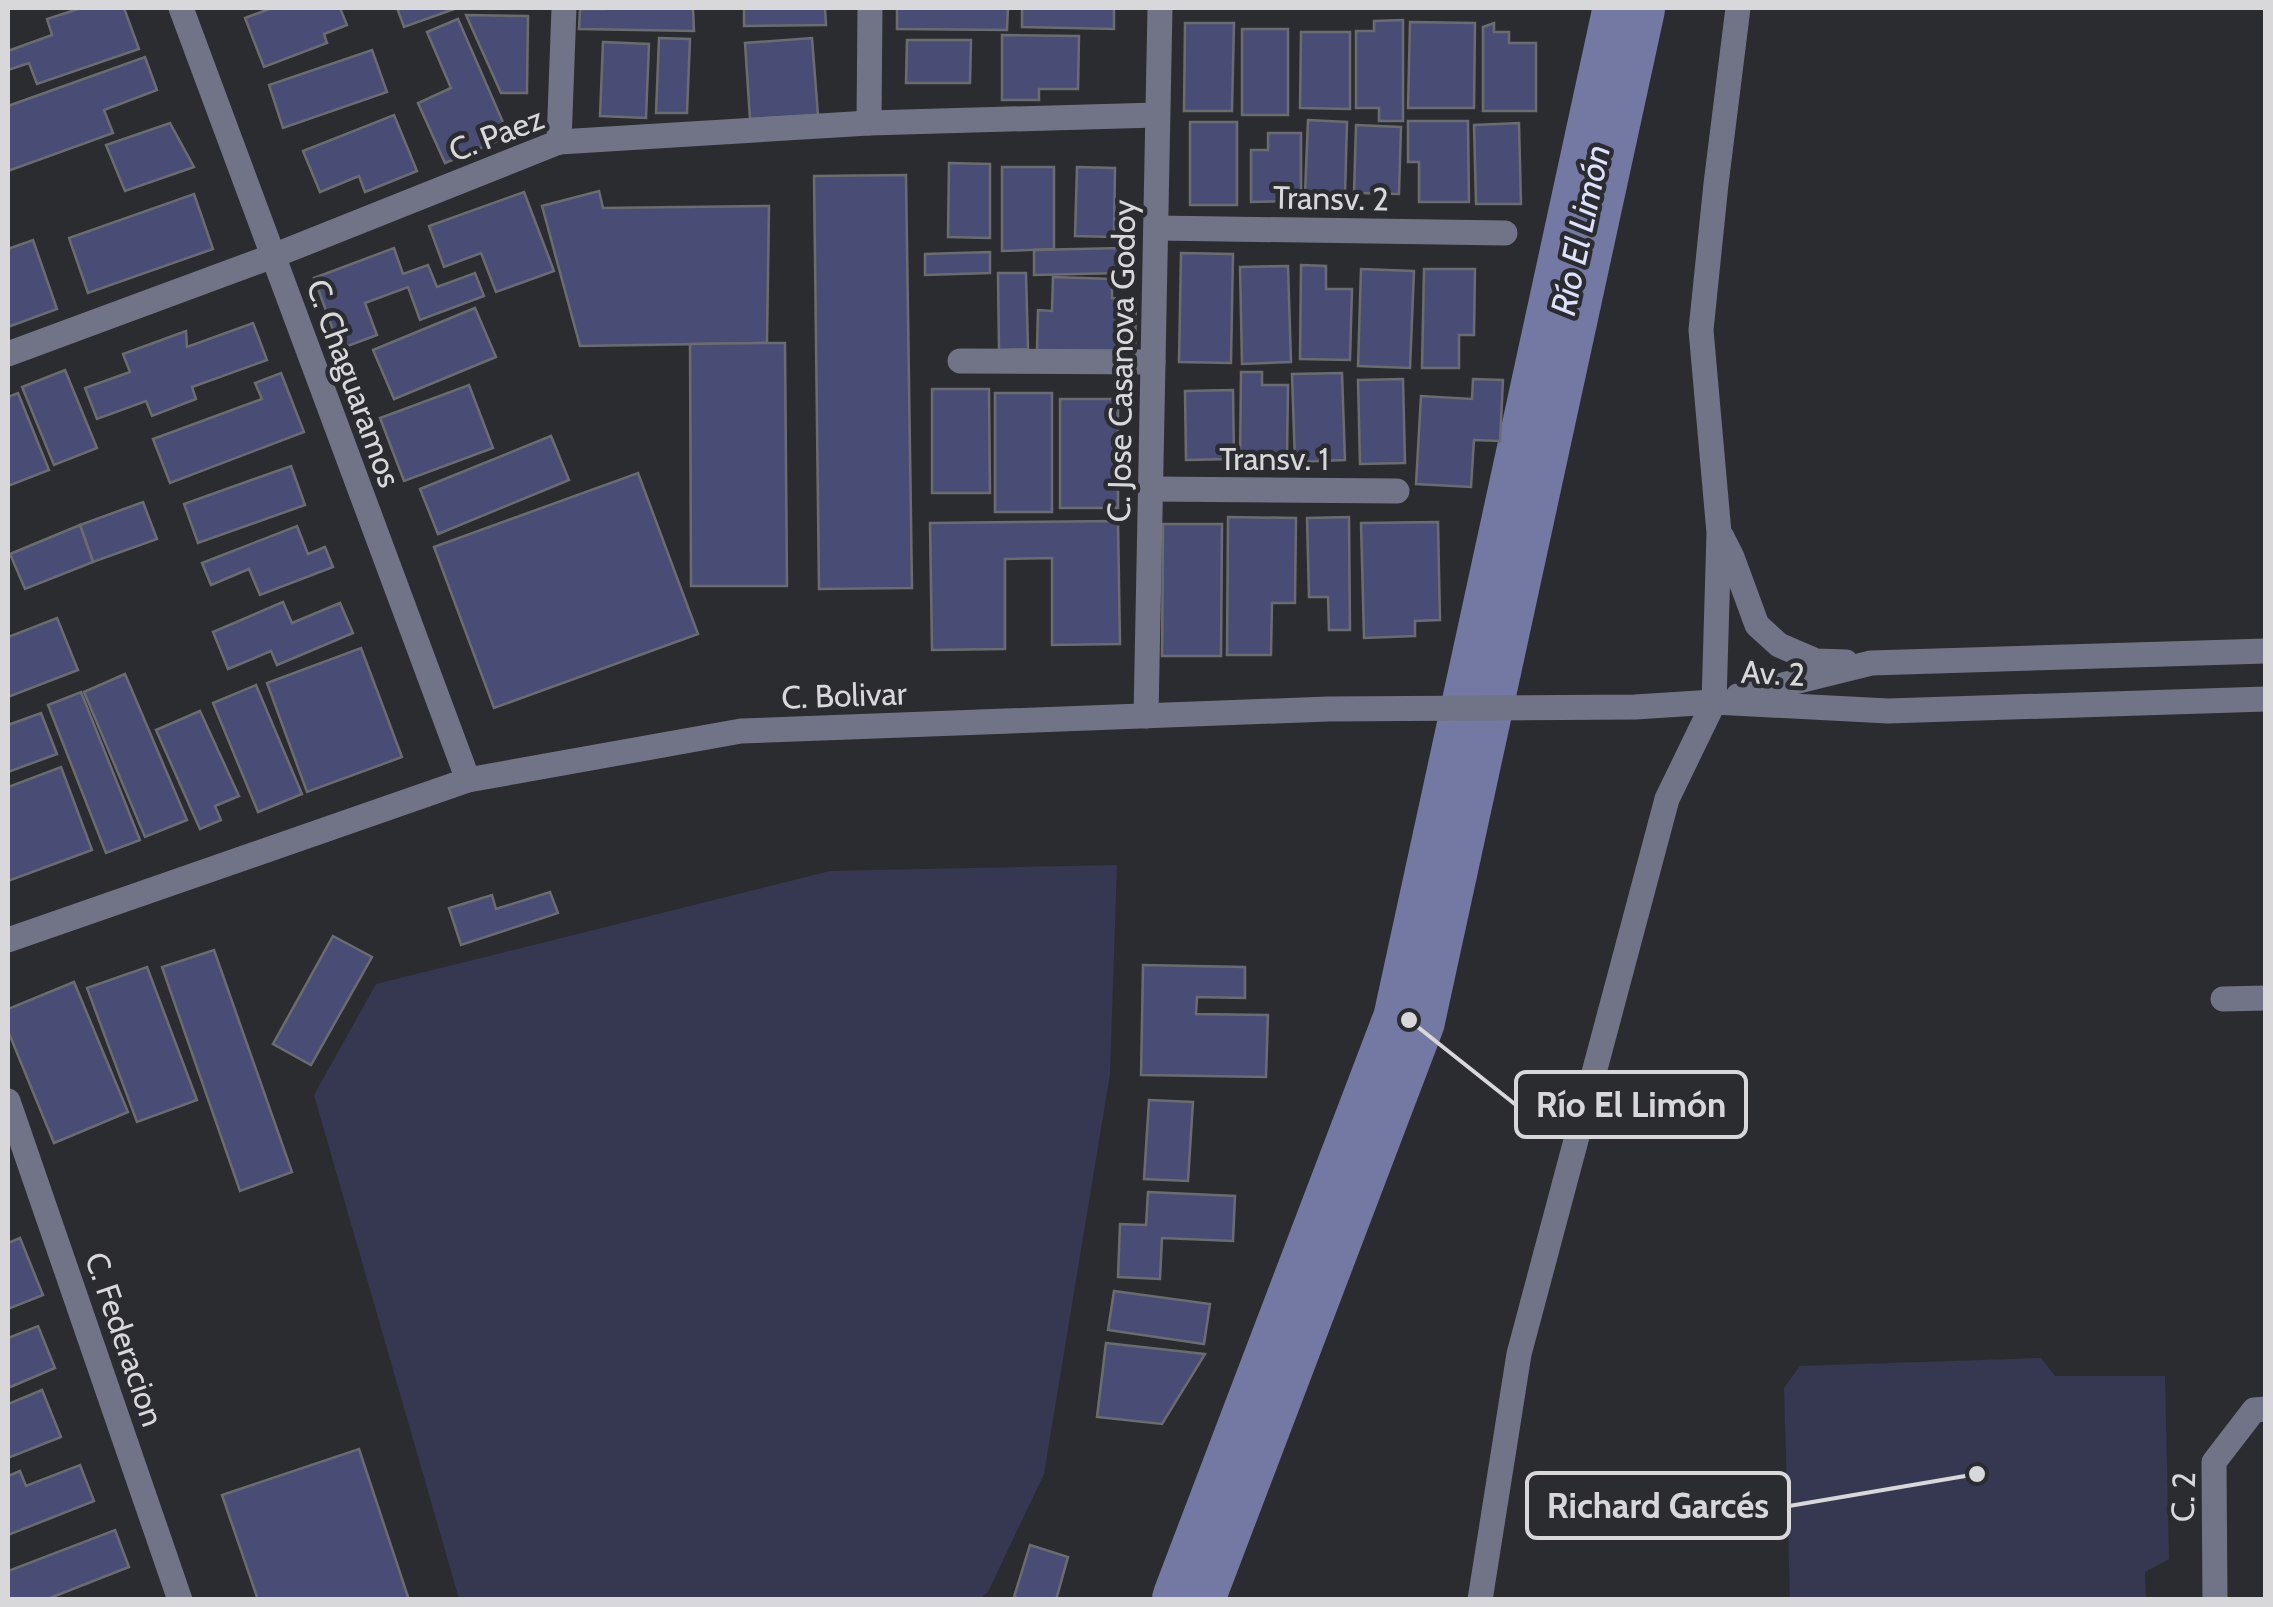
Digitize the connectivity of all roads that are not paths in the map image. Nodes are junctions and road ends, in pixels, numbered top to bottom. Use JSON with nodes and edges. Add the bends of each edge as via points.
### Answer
{"nodes":[{"id":1,"x":182,"y":8,"type":"edge"},
{"id":2,"x":564,"y":8,"type":"edge"},
{"id":3,"x":870,"y":8,"type":"edge"},
{"id":4,"x":1160,"y":8,"type":"edge"},
{"id":5,"x":1738,"y":8,"type":"edge"},
{"id":6,"x":1157,"y":116,"type":"junction"},
{"id":7,"x":868,"y":123,"type":"junction"},
{"id":8,"x":560,"y":142,"type":"junction"},
{"id":9,"x":1157,"y":228,"type":"junction"},
{"id":10,"x":1505,"y":233,"type":"dead end"},
{"id":11,"x":272,"y":256,"type":"junction"},
{"id":12,"x":8,"y":354,"type":"edge"},
{"id":13,"x":960,"y":361,"type":"dead end"},
{"id":14,"x":1154,"y":362,"type":"junction"},
{"id":15,"x":1150,"y":490,"type":"junction"},
{"id":16,"x":1397,"y":491,"type":"dead end"},
{"id":17,"x":1720,"y":533,"type":"junction"},
{"id":18,"x":2266,"y":651,"type":"edge"},
{"id":19,"x":1871,"y":662,"type":"junction"},
{"id":20,"x":2266,"y":699,"type":"edge"},
{"id":21,"x":1714,"y":702,"type":"junction"},
{"id":22,"x":1146,"y":716,"type":"junction"},
{"id":23,"x":468,"y":780,"type":"junction"},
{"id":24,"x":8,"y":940,"type":"edge"},
{"id":25,"x":2266,"y":998,"type":"edge"},
{"id":26,"x":2224,"y":999,"type":"dead end"},
{"id":27,"x":8,"y":1100,"type":"edge"},
{"id":28,"x":2260,"y":1410,"type":"edge"},
{"id":29,"x":180,"y":1600,"type":"edge"},
{"id":30,"x":1480,"y":1600,"type":"edge"},
{"id":31,"x":2215,"y":1600,"type":"edge"}],
"edges":[{"from":1,"to":11,"type":"street","name":"C. Chaguaramos"},
{"from":2,"to":8,"type":"street"},
{"from":3,"to":7,"type":"street"},
{"from":4,"to":6,"type":"street","name":"C. Jose Casanova Godoy"},
{"from":5,"to":17,"type":"street","via":[[1700,330]]},
{"from":6,"to":7,"type":"street","name":"C. Paez"},
{"from":6,"to":9,"type":"street","name":"C. Jose Casanova Godoy"},
{"from":7,"to":8,"type":"street","name":"C. Paez"},
{"from":8,"to":11,"type":"street","name":"C. Paez"},
{"from":9,"to":10,"type":"street","name":"Transv. 2"},
{"from":9,"to":14,"type":"street","name":"C. Jose Casanova Godoy"},
{"from":11,"to":12,"type":"street","name":"C. Paez"},
{"from":11,"to":23,"type":"street","name":"C. Chaguaramos"},
{"from":13,"to":14,"type":"street"},
{"from":14,"to":15,"type":"street","name":"C. Jose Casanova Godoy"},
{"from":15,"to":16,"type":"street","name":"Transv. 1"},
{"from":15,"to":22,"type":"street","name":"C. Jose Casanova Godoy"},
{"from":17,"to":19,"type":"street","via":[[1757,625],[1779,645],[1816,660]]},
{"from":17,"to":21,"type":"street"},
{"from":18,"to":19,"type":"street","name":"Av. 2"},
{"from":19,"to":21,"type":"street","name":"Av. 2"},
{"from":20,"to":21,"type":"street","name":"Av. 2","via":[[1888,711]]},
{"from":21,"to":22,"type":"street","name":"C. Bolivar"},
{"from":21,"to":30,"type":"street","via":[[1666,800],[1519,1354]]},
{"from":22,"to":23,"type":"street","name":"C. Bolivar","via":[[741,731]]},
{"from":23,"to":24,"type":"street","name":"C. Bolivar"},
{"from":25,"to":26,"type":"street"},
{"from":27,"to":29,"type":"street","name":"C. Federacion"},
{"from":28,"to":31,"type":"street","name":"C. 2","via":[[2214,1462]]}]}
